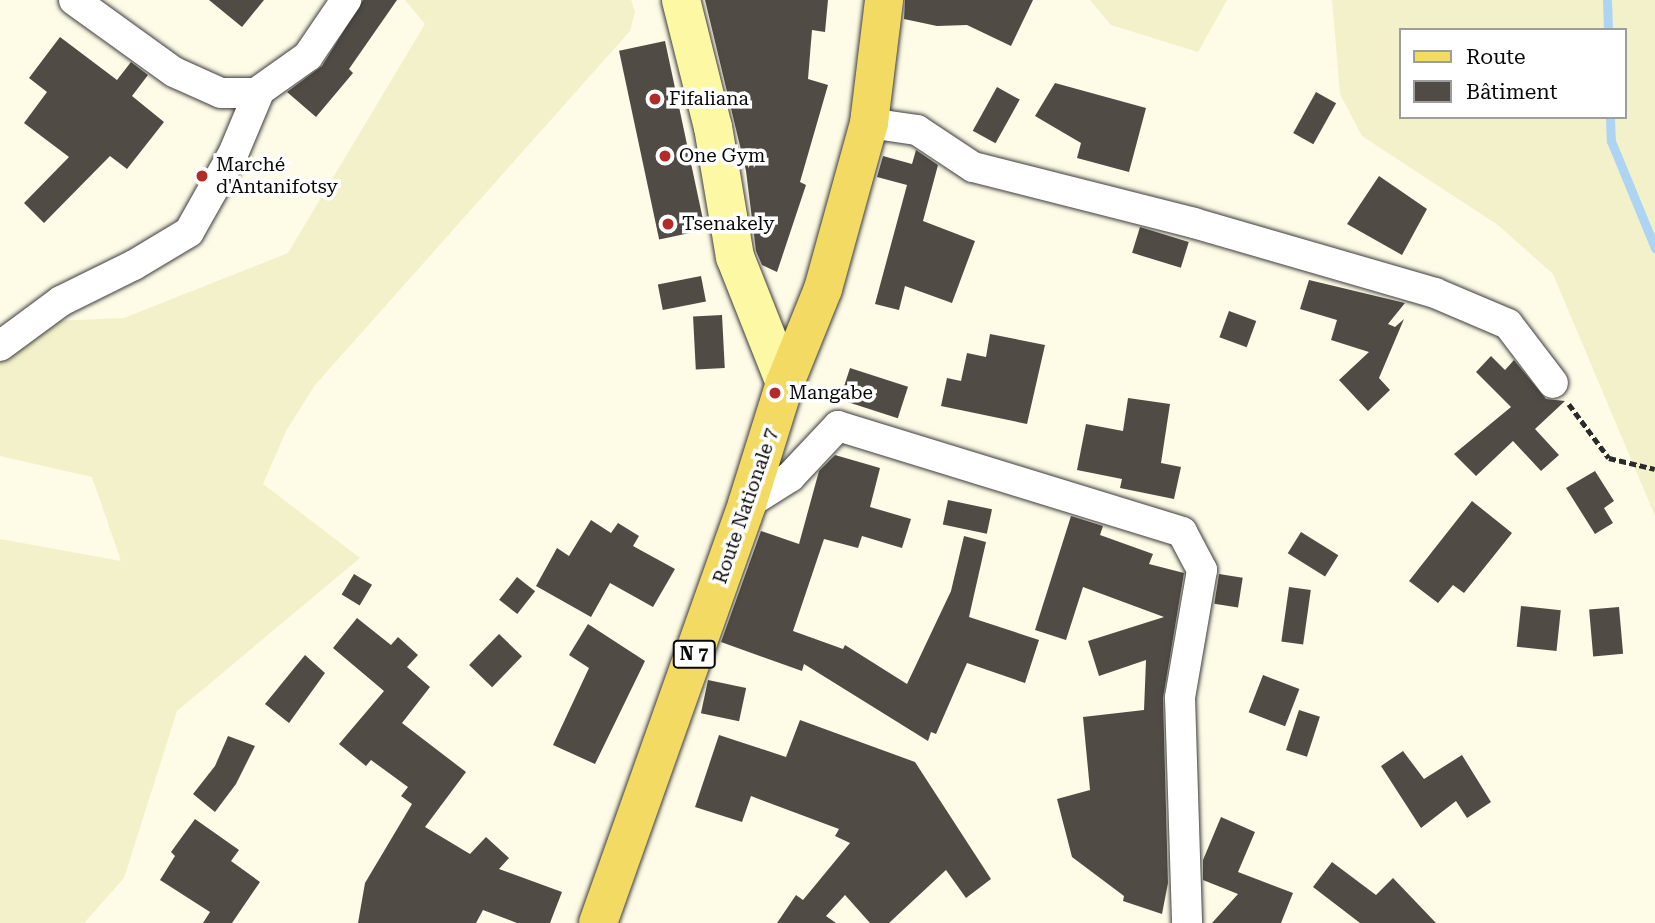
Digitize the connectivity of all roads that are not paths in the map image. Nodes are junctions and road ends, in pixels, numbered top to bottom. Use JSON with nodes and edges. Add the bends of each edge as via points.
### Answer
{"nodes":[{"id":1,"x":74,"y":0,"type":"edge"},
{"id":2,"x":346,"y":0,"type":"edge"},
{"id":3,"x":681,"y":0,"type":"edge"},
{"id":4,"x":884,"y":0,"type":"edge"},
{"id":5,"x":259,"y":92,"type":"junction"},
{"id":6,"x":869,"y":123,"type":"junction"},
{"id":7,"x":0,"y":346,"type":"edge"},
{"id":8,"x":785,"y":383,"type":"junction"},
{"id":9,"x":1553,"y":383,"type":"road end"},
{"id":10,"x":747,"y":504,"type":"junction"},
{"id":11,"x":598,"y":923,"type":"edge"},
{"id":12,"x":1187,"y":923,"type":"edge"}],
"edges":[{"from":1,"to":5,"type":"street","via":[[174,72],[221,93]]},
{"from":2,"to":5,"type":"street","via":[[308,56]]},
{"from":3,"to":8,"type":"street","via":[[713,127],[735,257]]},
{"from":4,"to":6,"type":"main road","name":"Route Nationale 7","number":"N 7"},
{"from":5,"to":7,"type":"street","via":[[233,154],[189,232],[61,300]]},
{"from":6,"to":8,"type":"main road","name":"Route Nationale 7","number":"N 7","via":[[823,289]]},
{"from":6,"to":9,"type":"street","via":[[917,130],[973,167],[1194,223],[1489,313],[1508,324]]},
{"from":8,"to":10,"type":"main road","name":"Route Nationale 7","number":"N 7"},
{"from":10,"to":11,"type":"main road","name":"Route Nationale 7","number":"N 7"},
{"from":10,"to":12,"type":"street","via":[[790,477],[838,426],[1182,532],[1202,570],[1180,698]]}]}
